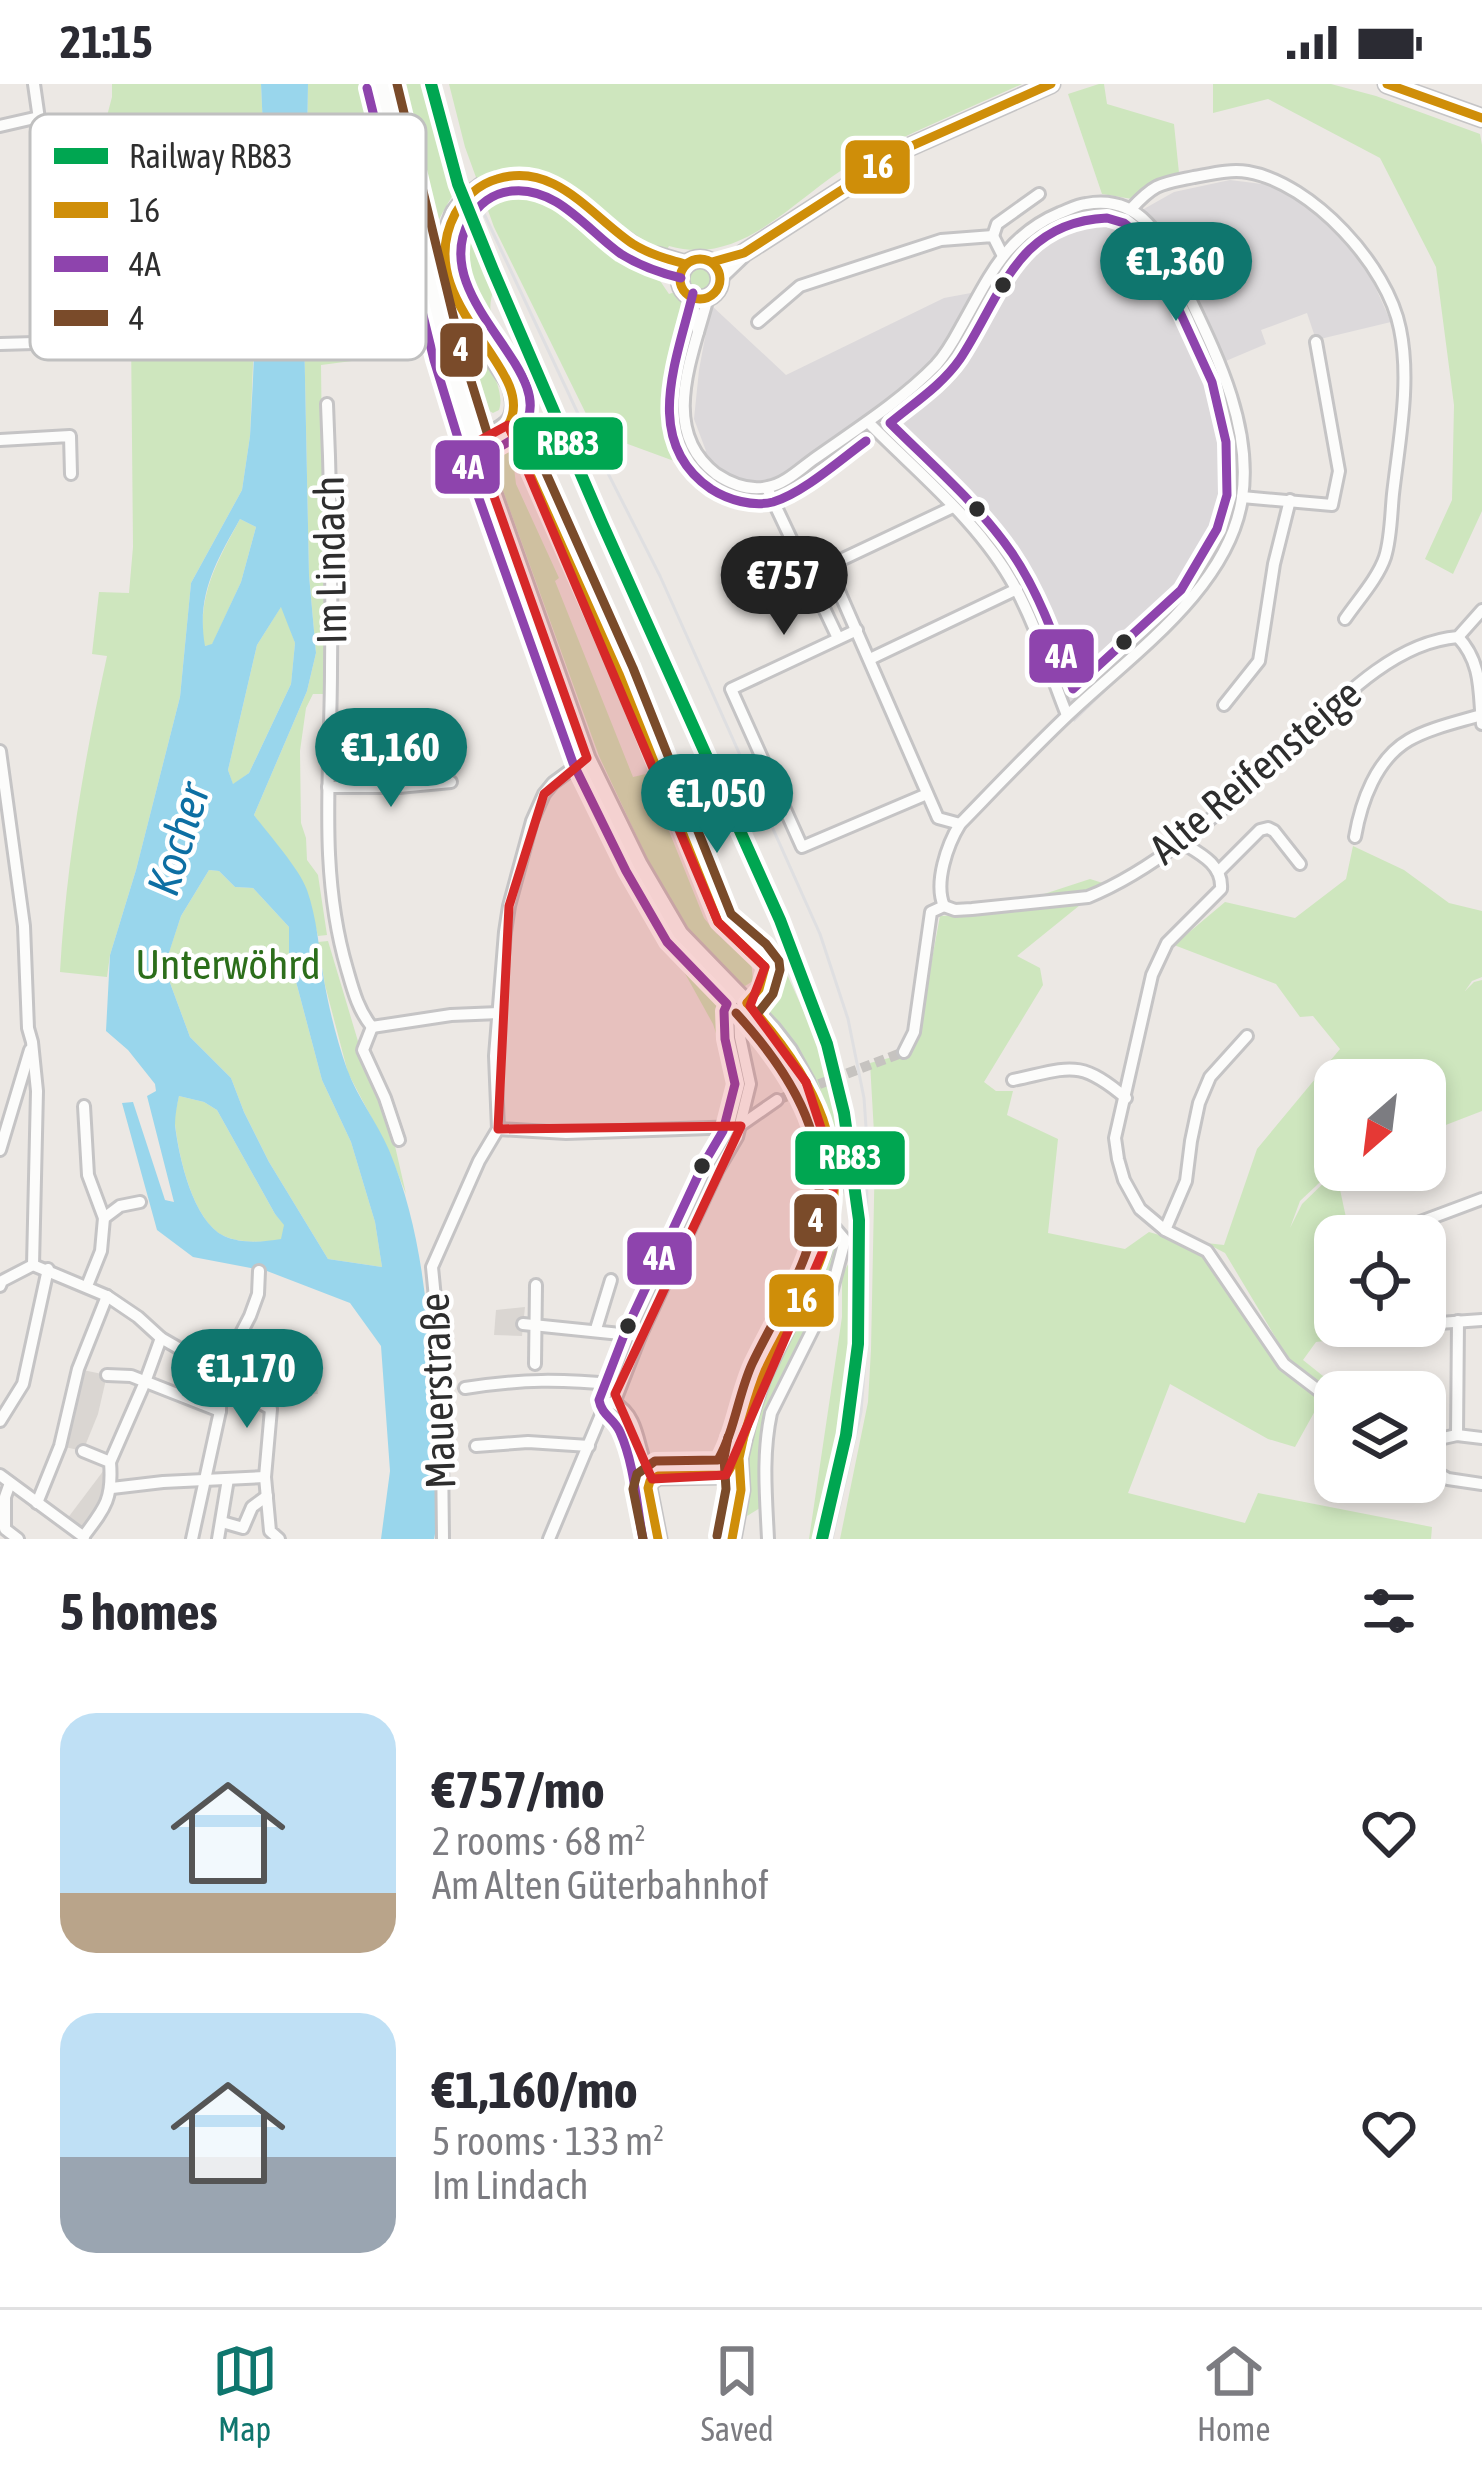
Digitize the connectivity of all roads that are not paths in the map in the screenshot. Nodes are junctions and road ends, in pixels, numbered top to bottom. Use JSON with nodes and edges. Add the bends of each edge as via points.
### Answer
{"nodes":[{"id":1,"x":34,"y":84,"type":"edge"},
{"id":2,"x":382,"y":84,"type":"edge"},
{"id":3,"x":1051,"y":84,"type":"edge"},
{"id":4,"x":1388,"y":84,"type":"edge"},
{"id":5,"x":39,"y":114,"type":"edge"},
{"id":6,"x":389,"y":114,"type":"edge"},
{"id":7,"x":1482,"y":118,"type":"edge"},
{"id":8,"x":30,"y":119,"type":"edge"},
{"id":9,"x":0,"y":126,"type":"edge"},
{"id":10,"x":483,"y":185,"type":"dead end"},
{"id":11,"x":1039,"y":194,"type":"dead end"},
{"id":12,"x":1131,"y":208,"type":"junction"},
{"id":13,"x":993,"y":236,"type":"junction"},
{"id":14,"x":1002,"y":254,"type":"junction"},
{"id":15,"x":662,"y":257,"type":"tunnel mouth"},
{"id":16,"x":426,"y":265,"type":"edge"},
{"id":17,"x":682,"y":269,"type":"junction"},
{"id":18,"x":716,"y":269,"type":"junction"},
{"id":19,"x":700,"y":297,"type":"junction"},
{"id":20,"x":758,"y":322,"type":"dead end"},
{"id":21,"x":1316,"y":342,"type":"dead end"},
{"id":22,"x":30,"y":343,"type":"edge"},
{"id":23,"x":0,"y":344,"type":"edge"},
{"id":24,"x":327,"y":404,"type":"dead end"},
{"id":25,"x":868,"y":422,"type":"junction"},
{"id":26,"x":508,"y":425,"type":"junction"},
{"id":27,"x":0,"y":440,"type":"edge"},
{"id":28,"x":475,"y":443,"type":"junction"},
{"id":29,"x":71,"y":474,"type":"dead end"},
{"id":30,"x":767,"y":488,"type":"junction"},
{"id":31,"x":1242,"y":497,"type":"junction"},
{"id":32,"x":1291,"y":500,"type":"junction"},
{"id":33,"x":952,"y":507,"type":"junction"},
{"id":34,"x":1017,"y":590,"type":"junction"},
{"id":35,"x":1482,"y":610,"type":"edge"},
{"id":36,"x":1345,"y":619,"type":"dead end"},
{"id":37,"x":857,"y":629,"type":"junction"},
{"id":38,"x":838,"y":638,"type":"junction"},
{"id":39,"x":1458,"y":638,"type":"junction"},
{"id":40,"x":870,"y":659,"type":"junction"},
{"id":41,"x":1224,"y":705,"type":"dead end"},
{"id":42,"x":1067,"y":715,"type":"junction"},
{"id":43,"x":1481,"y":715,"type":"edge"},
{"id":44,"x":1482,"y":724,"type":"edge"},
{"id":45,"x":0,"y":751,"type":"edge"},
{"id":46,"x":587,"y":758,"type":"junction"},
{"id":47,"x":452,"y":782,"type":"dead end"},
{"id":48,"x":328,"y":787,"type":"junction"},
{"id":49,"x":927,"y":794,"type":"junction"},
{"id":50,"x":960,"y":824,"type":"junction"},
{"id":51,"x":1355,"y":837,"type":"dead end"},
{"id":52,"x":1180,"y":842,"type":"junction"},
{"id":53,"x":1300,"y":864,"type":"dead end"},
{"id":54,"x":1219,"y":872,"type":"junction"},
{"id":55,"x":944,"y":906,"type":"junction"},
{"id":56,"x":747,"y":1003,"type":"junction"},
{"id":57,"x":499,"y":1013,"type":"junction"},
{"id":58,"x":372,"y":1027,"type":"junction"},
{"id":59,"x":1247,"y":1036,"type":"dead end"},
{"id":60,"x":32,"y":1042,"type":"junction"},
{"id":61,"x":904,"y":1052,"type":"dead end"},
{"id":62,"x":1013,"y":1080,"type":"dead end"},
{"id":63,"x":1126,"y":1098,"type":"junction"},
{"id":64,"x":777,"y":1100,"type":"tunnel mouth"},
{"id":65,"x":84,"y":1106,"type":"dead end"},
{"id":66,"x":738,"y":1126,"type":"junction"},
{"id":67,"x":498,"y":1129,"type":"junction"},
{"id":68,"x":399,"y":1140,"type":"dead end"},
{"id":69,"x":0,"y":1150,"type":"edge"},
{"id":70,"x":1482,"y":1199,"type":"edge"},
{"id":71,"x":140,"y":1202,"type":"dead end"},
{"id":72,"x":1439,"y":1215,"type":"edge"},
{"id":73,"x":830,"y":1221,"type":"junction"},
{"id":74,"x":104,"y":1225,"type":"junction"},
{"id":75,"x":1166,"y":1230,"type":"junction"},
{"id":76,"x":33,"y":1265,"type":"junction"},
{"id":77,"x":48,"y":1269,"type":"junction"},
{"id":78,"x":260,"y":1271,"type":"dead end"},
{"id":79,"x":611,"y":1280,"type":"dead end"},
{"id":80,"x":536,"y":1285,"type":"dead end"},
{"id":81,"x":0,"y":1286,"type":"edge"},
{"id":82,"x":87,"y":1286,"type":"junction"},
{"id":83,"x":107,"y":1296,"type":"junction"},
{"id":84,"x":1482,"y":1319,"type":"edge"},
{"id":85,"x":1458,"y":1321,"type":"junction"},
{"id":86,"x":1446,"y":1322,"type":"edge"},
{"id":87,"x":529,"y":1324,"type":"junction"},
{"id":88,"x":596,"y":1329,"type":"junction"},
{"id":89,"x":640,"y":1336,"type":"junction"},
{"id":90,"x":161,"y":1338,"type":"junction"},
{"id":91,"x":224,"y":1362,"type":"junction"},
{"id":92,"x":535,"y":1364,"type":"dead end"},
{"id":93,"x":107,"y":1375,"type":"dead end"},
{"id":94,"x":145,"y":1382,"type":"junction"},
{"id":95,"x":619,"y":1385,"type":"junction"},
{"id":96,"x":1314,"y":1387,"type":"edge"},
{"id":97,"x":465,"y":1388,"type":"dead end"},
{"id":98,"x":614,"y":1402,"type":"junction"},
{"id":99,"x":220,"y":1411,"type":"junction"},
{"id":100,"x":0,"y":1420,"type":"edge"},
{"id":101,"x":1457,"y":1435,"type":"junction"},
{"id":102,"x":1446,"y":1437,"type":"edge"},
{"id":103,"x":1482,"y":1438,"type":"edge"},
{"id":104,"x":590,"y":1446,"type":"junction"},
{"id":105,"x":476,"y":1447,"type":"dead end"},
{"id":106,"x":83,"y":1451,"type":"dead end"},
{"id":107,"x":740,"y":1458,"type":"junction"},
{"id":108,"x":110,"y":1462,"type":"junction"},
{"id":109,"x":726,"y":1475,"type":"junction"},
{"id":110,"x":265,"y":1477,"type":"junction"},
{"id":111,"x":1446,"y":1478,"type":"edge"},
{"id":112,"x":5,"y":1479,"type":"edge"},
{"id":113,"x":228,"y":1479,"type":"junction"},
{"id":114,"x":652,"y":1479,"type":"junction"},
{"id":115,"x":205,"y":1480,"type":"junction"},
{"id":116,"x":1482,"y":1484,"type":"edge"},
{"id":117,"x":112,"y":1488,"type":"junction"},
{"id":118,"x":741,"y":1490,"type":"junction"},
{"id":119,"x":267,"y":1496,"type":"junction"},
{"id":120,"x":37,"y":1503,"type":"junction"},
{"id":121,"x":222,"y":1522,"type":"junction"},
{"id":122,"x":70,"y":1527,"type":"junction"},
{"id":123,"x":85,"y":1538,"type":"edge"},
{"id":124,"x":276,"y":1538,"type":"edge"},
{"id":125,"x":18,"y":1539,"type":"edge"},
{"id":126,"x":56,"y":1539,"type":"edge"},
{"id":127,"x":192,"y":1539,"type":"edge"},
{"id":128,"x":218,"y":1539,"type":"edge"},
{"id":129,"x":443,"y":1539,"type":"edge"},
{"id":130,"x":550,"y":1539,"type":"edge"},
{"id":131,"x":658,"y":1539,"type":"edge"},
{"id":132,"x":732,"y":1539,"type":"edge"},
{"id":133,"x":768,"y":1539,"type":"edge"}],
"edges":[{"from":1,"to":5,"type":"street"},
{"from":2,"to":6,"type":"street"},
{"from":3,"to":18,"type":"street","via":[[907,148]]},
{"from":4,"to":7,"type":"street"},
{"from":8,"to":9,"type":"street"},
{"from":10,"to":26,"type":"street","bridge":true,"via":[[454,213],[445,261],[452,290],[511,385]]},
{"from":11,"to":13,"type":"street","via":[[997,224]]},
{"from":12,"to":14,"type":"street","via":[[1083,204],[1042,221]]},
{"from":12,"to":31,"type":"street","via":[[1170,255],[1226,377],[1241,440]]},
{"from":12,"to":36,"type":"street","via":[[1152,186],[1221,172],[1287,185],[1370,263],[1393,305],[1402,406],[1384,560]]},
{"from":13,"to":14,"type":"street"},
{"from":13,"to":20,"type":"street","via":[[941,240],[800,286]]},
{"from":14,"to":25,"type":"street","via":[[948,350]]},
{"from":15,"to":17,"type":"street"},
{"from":16,"to":28,"type":"street"},
{"from":17,"to":18,"type":"street","via":[[698,258]]},
{"from":17,"to":19,"type":"street","via":[[682,290]]},
{"from":18,"to":19,"type":"street","via":[[718,289]]},
{"from":19,"to":30,"type":"street","via":[[682,410],[688,441],[722,478]]},
{"from":21,"to":32,"type":"street","via":[[1339,471],[1332,505]]},
{"from":22,"to":23,"type":"street"},
{"from":24,"to":48,"type":"street","name":"Im Lindach"},
{"from":25,"to":30,"type":"street"},
{"from":25,"to":33,"type":"street"},
{"from":26,"to":28,"type":"street"},
{"from":26,"to":56,"type":"street","via":[[718,922],[765,967]]},
{"from":27,"to":29,"type":"street","via":[[70,436]]},
{"from":28,"to":46,"type":"street"},
{"from":30,"to":38,"type":"street"},
{"from":31,"to":32,"type":"street"},
{"from":31,"to":42,"type":"street","via":[[1231,535],[1192,600]]},
{"from":32,"to":41,"type":"street","via":[[1259,661]]},
{"from":33,"to":34,"type":"street"},
{"from":33,"to":37,"type":"street","via":[[828,566]]},
{"from":34,"to":40,"type":"street"},
{"from":34,"to":42,"type":"street"},
{"from":35,"to":39,"type":"street"},
{"from":37,"to":38,"type":"street"},
{"from":37,"to":40,"type":"street"},
{"from":38,"to":49,"type":"street","via":[[731,689],[802,847]]},
{"from":39,"to":43,"type":"street","via":[[1472,651]]},
{"from":39,"to":52,"type":"street","name":"Alte Reifensteige","via":[[1376,668]]},
{"from":40,"to":49,"type":"street"},
{"from":42,"to":50,"type":"street"},
{"from":43,"to":44,"type":"street"},
{"from":43,"to":51,"type":"street","via":[[1390,754]]},
{"from":45,"to":60,"type":"street"},
{"from":46,"to":56,"type":"street","via":[[680,934]]},
{"from":46,"to":57,"type":"street","via":[[553,783],[532,821],[509,906]]},
{"from":47,"to":48,"type":"street"},
{"from":48,"to":58,"type":"street","name":"Im Lindach","via":[[337,935]]},
{"from":49,"to":50,"type":"street","via":[[938,818]]},
{"from":50,"to":55,"type":"street","via":[[939,891]]},
{"from":52,"to":54,"type":"street"},
{"from":52,"to":55,"type":"street","name":"Alte Reifensteige","via":[[1088,897]]},
{"from":53,"to":54,"type":"street","via":[[1268,828]]},
{"from":54,"to":63,"type":"street","via":[[1221,889],[1167,943],[1152,975]]},
{"from":55,"to":61,"type":"street","via":[[931,912],[914,1033]]},
{"from":56,"to":66,"type":"street","via":[[739,1012],[750,1084]]},
{"from":56,"to":73,"type":"street","via":[[789,1051],[826,1128],[836,1174]]},
{"from":57,"to":58,"type":"street"},
{"from":57,"to":67,"type":"street"},
{"from":58,"to":68,"type":"street","name":"Im Lindach","via":[[363,1050]]},
{"from":59,"to":75,"type":"street","via":[[1210,1078]]},
{"from":60,"to":69,"type":"street"},
{"from":60,"to":76,"type":"street"},
{"from":62,"to":63,"type":"street","via":[[1071,1068],[1098,1074]]},
{"from":63,"to":75,"type":"street","via":[[1118,1160],[1130,1196]]},
{"from":64,"to":66,"type":"street"},
{"from":65,"to":74,"type":"street","via":[[88,1175]]},
{"from":66,"to":67,"type":"street"},
{"from":66,"to":89,"type":"street"},
{"from":67,"to":129,"type":"street","name":"Mauerstraße","via":[[432,1271]]},
{"from":70,"to":72,"type":"street"},
{"from":71,"to":74,"type":"street","via":[[120,1206]]},
{"from":73,"to":107,"type":"street","via":[[762,1378]]},
{"from":73,"to":133,"type":"street","via":[[845,1240],[831,1294],[766,1434]]},
{"from":74,"to":82,"type":"street"},
{"from":75,"to":96,"type":"street","via":[[1208,1251],[1284,1364]]},
{"from":76,"to":77,"type":"street"},
{"from":76,"to":81,"type":"street"},
{"from":77,"to":82,"type":"street"},
{"from":77,"to":100,"type":"street","via":[[22,1384]]},
{"from":78,"to":91,"type":"street","via":[[250,1316]]},
{"from":79,"to":88,"type":"street"},
{"from":80,"to":87,"type":"street"},
{"from":82,"to":83,"type":"street"},
{"from":83,"to":90,"type":"street"},
{"from":83,"to":120,"type":"street"},
{"from":84,"to":85,"type":"street"},
{"from":85,"to":86,"type":"street"},
{"from":85,"to":101,"type":"street"},
{"from":87,"to":88,"type":"street"},
{"from":87,"to":92,"type":"street"},
{"from":88,"to":89,"type":"street"},
{"from":89,"to":95,"type":"street"},
{"from":90,"to":91,"type":"street"},
{"from":90,"to":94,"type":"street"},
{"from":91,"to":99,"type":"street"},
{"from":91,"to":110,"type":"street","via":[[229,1385],[271,1409]]},
{"from":93,"to":94,"type":"street"},
{"from":94,"to":99,"type":"street"},
{"from":94,"to":108,"type":"street"},
{"from":95,"to":97,"type":"street","via":[[519,1379]]},
{"from":95,"to":98,"type":"street"},
{"from":98,"to":104,"type":"street"},
{"from":98,"to":114,"type":"street","via":[[632,1419]]},
{"from":99,"to":115,"type":"street"},
{"from":101,"to":102,"type":"street"},
{"from":101,"to":103,"type":"street"},
{"from":104,"to":105,"type":"street"},
{"from":104,"to":130,"type":"street"},
{"from":106,"to":108,"type":"street"},
{"from":107,"to":109,"type":"street"},
{"from":107,"to":118,"type":"street"},
{"from":108,"to":117,"type":"street"},
{"from":109,"to":114,"type":"street"},
{"from":109,"to":118,"type":"street"},
{"from":110,"to":113,"type":"street"},
{"from":110,"to":119,"type":"street"},
{"from":111,"to":116,"type":"street"},
{"from":112,"to":120,"type":"street"},
{"from":112,"to":125,"type":"street","via":[[5,1529]]},
{"from":113,"to":115,"type":"street"},
{"from":113,"to":121,"type":"street"},
{"from":114,"to":131,"type":"street"},
{"from":115,"to":117,"type":"street"},
{"from":115,"to":127,"type":"street"},
{"from":117,"to":123,"type":"street"},
{"from":118,"to":132,"type":"street"},
{"from":119,"to":121,"type":"street","via":[[243,1528]]},
{"from":119,"to":124,"type":"street"},
{"from":120,"to":122,"type":"street"},
{"from":121,"to":128,"type":"street"},
{"from":122,"to":123,"type":"street"},
{"from":122,"to":126,"type":"street"}]}
